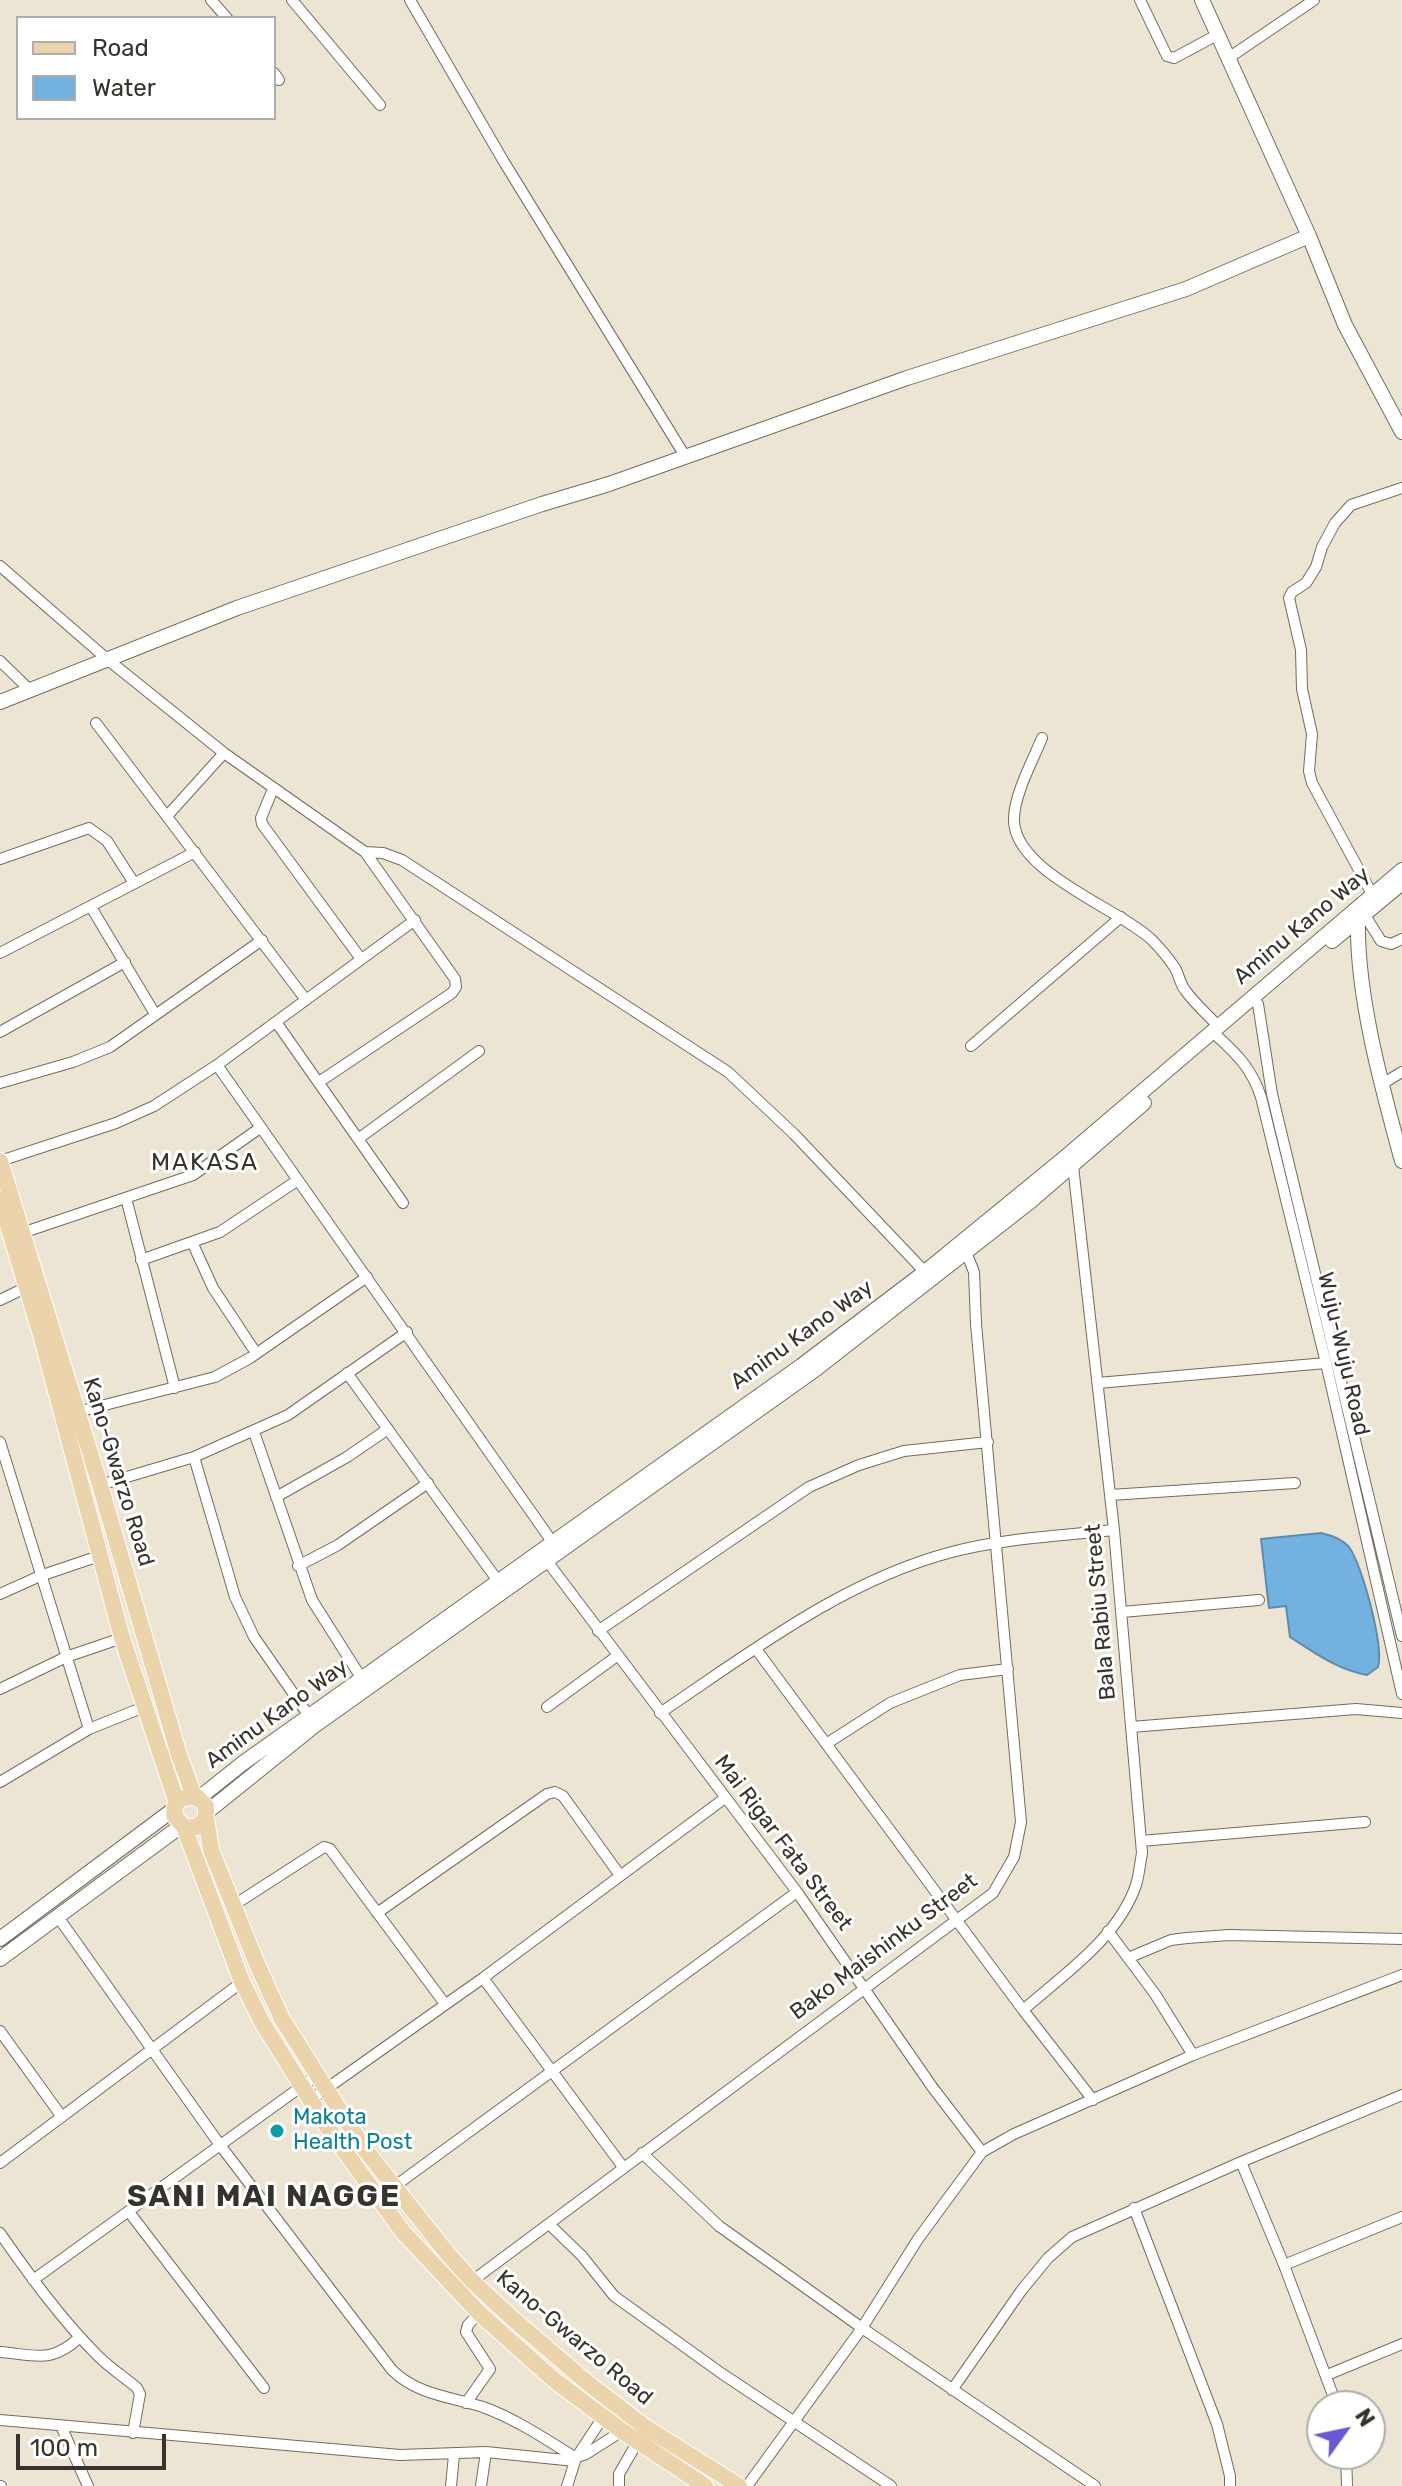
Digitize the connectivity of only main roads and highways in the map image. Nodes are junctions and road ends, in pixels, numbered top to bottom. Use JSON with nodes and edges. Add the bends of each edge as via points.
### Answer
{"nodes":[{"id":1,"x":1202,"y":0,"type":"edge"},
{"id":2,"x":1309,"y":236,"type":"junction"},
{"id":3,"x":1402,"y":432,"type":"edge"},
{"id":4,"x":0,"y":702,"type":"edge"},
{"id":5,"x":1402,"y":870,"type":"edge"},
{"id":6,"x":1402,"y":883,"type":"edge"},
{"id":7,"x":1361,"y":917,"type":"junction"},
{"id":8,"x":1218,"y":1031,"type":"junction"},
{"id":9,"x":1402,"y":1158,"type":"edge"},
{"id":10,"x":0,"y":1161,"type":"edge"},
{"id":11,"x":0,"y":1199,"type":"edge"},
{"id":12,"x":906,"y":1293,"type":"junction"},
{"id":13,"x":580,"y":1531,"type":"junction"},
{"id":14,"x":430,"y":1638,"type":"junction"},
{"id":15,"x":175,"y":1806,"type":"junction"},
{"id":16,"x":201,"y":1806,"type":"junction"},
{"id":17,"x":183,"y":1827,"type":"junction"},
{"id":18,"x":0,"y":1939,"type":"edge"},
{"id":19,"x":0,"y":1959,"type":"edge"},
{"id":20,"x":705,"y":2486,"type":"edge"},
{"id":21,"x":739,"y":2486,"type":"edge"}],
"edges":[{"from":1,"to":2,"type":"main road"},
{"from":2,"to":3,"type":"main road","via":[[1345,325]]},
{"from":2,"to":4,"type":"main road","via":[[1186,289],[935,368],[237,608]]},
{"from":5,"to":8,"type":"main road","name":"Aminu Kano Way"},
{"from":6,"to":7,"type":"main road","name":"Aminu Kano Way"},
{"from":7,"to":8,"type":"main road","name":"Aminu Kano Way"},
{"from":7,"to":9,"type":"main road","via":[[1357,953]]},
{"from":8,"to":12,"type":"main road","name":"Aminu Kano Way"},
{"from":8,"to":12,"type":"main road","name":"Aminu Kano Way","via":[[1073,1166]]},
{"from":10,"to":16,"type":"main road","name":"Kano-Gwarzo Road","via":[[179,1755]]},
{"from":11,"to":15,"type":"main road","via":[[122,1638]]},
{"from":12,"to":13,"type":"main road","name":"Aminu Kano Way","via":[[769,1404]]},
{"from":13,"to":14,"type":"main road","name":"Aminu Kano Way","via":[[547,1561]]},
{"from":13,"to":14,"type":"main road","name":"Aminu Kano Way","via":[[498,1581]]},
{"from":14,"to":16,"type":"main road","name":"Aminu Kano Way"},
{"from":14,"to":16,"type":"main road","name":"Aminu Kano Way","via":[[243,1763]]},
{"from":15,"to":16,"type":"main road","via":[[184,1797]]},
{"from":15,"to":17,"type":"main road","via":[[175,1819]]},
{"from":15,"to":18,"type":"main road"},
{"from":16,"to":17,"type":"main road","via":[[197,1827]]},
{"from":16,"to":21,"type":"main road","name":"Kano-Gwarzo Road","via":[[211,1850],[282,2019],[363,2147],[472,2281],[537,2342],[645,2427]]},
{"from":17,"to":19,"type":"main road"},
{"from":17,"to":20,"type":"main road","name":"Kano-Gwarzo Road","via":[[242,1982],[269,2035],[403,2232],[543,2371]]}]}
